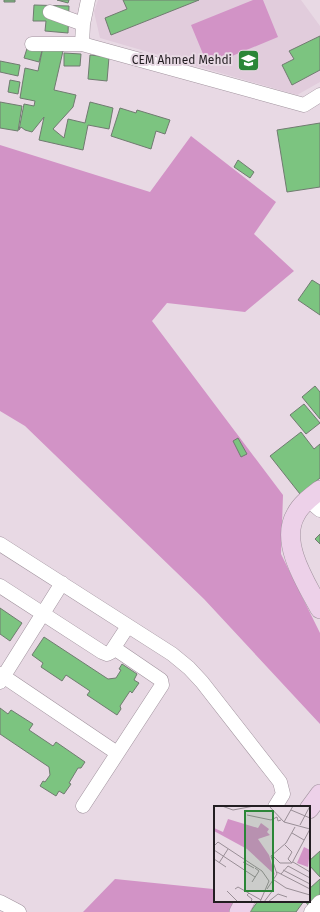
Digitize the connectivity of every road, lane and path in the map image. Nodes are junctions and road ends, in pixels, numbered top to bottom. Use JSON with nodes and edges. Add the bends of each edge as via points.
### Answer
{"nodes":[{"id":1,"x":88,"y":0,"type":"edge"},
{"id":2,"x":50,"y":12,"type":"dead end"},
{"id":3,"x":83,"y":24,"type":"junction"},
{"id":4,"x":32,"y":44,"type":"dead end"},
{"id":5,"x":82,"y":44,"type":"junction"},
{"id":6,"x":320,"y":95,"type":"edge"},
{"id":7,"x":316,"y":500,"type":"edge"},
{"id":8,"x":0,"y":544,"type":"edge"},
{"id":9,"x":62,"y":583,"type":"junction"},
{"id":10,"x":0,"y":586,"type":"edge"},
{"id":11,"x":320,"y":609,"type":"edge"},
{"id":12,"x":42,"y":614,"type":"junction"},
{"id":13,"x":128,"y":626,"type":"junction"},
{"id":14,"x":114,"y":648,"type":"junction"},
{"id":15,"x":1,"y":677,"type":"edge"},
{"id":16,"x":117,"y":753,"type":"junction"},
{"id":17,"x":320,"y":794,"type":"edge"},
{"id":18,"x":83,"y":806,"type":"dead end"},
{"id":19,"x":276,"y":806,"type":"edge"},
{"id":20,"x":310,"y":808,"type":"edge"},
{"id":21,"x":0,"y":902,"type":"edge"},
{"id":22,"x":244,"y":902,"type":"edge"},
{"id":23,"x":320,"y":902,"type":"edge"},
{"id":24,"x":19,"y":912,"type":"edge"},
{"id":25,"x":239,"y":912,"type":"edge"},
{"id":26,"x":311,"y":912,"type":"edge"}],
"edges":[{"from":1,"to":3,"type":"street"},
{"from":2,"to":3,"type":"street"},
{"from":3,"to":5,"type":"street"},
{"from":4,"to":5,"type":"street"},
{"from":5,"to":6,"type":"street","via":[[304,105]]},
{"from":7,"to":11,"type":"street","via":[[298,510],[292,523],[290,542]]},
{"from":8,"to":9,"type":"street"},
{"from":9,"to":12,"type":"street"},
{"from":9,"to":13,"type":"street"},
{"from":10,"to":12,"type":"street"},
{"from":12,"to":14,"type":"street","via":[[102,652],[107,654]]},
{"from":12,"to":15,"type":"street"},
{"from":13,"to":14,"type":"street"},
{"from":13,"to":19,"type":"street","via":[[181,661],[202,682],[280,782],[283,794]]},
{"from":14,"to":16,"type":"street","via":[[162,682]]},
{"from":15,"to":16,"type":"street"},
{"from":16,"to":18,"type":"street"},
{"from":17,"to":20,"type":"street"},
{"from":21,"to":24,"type":"street"},
{"from":22,"to":25,"type":"street"},
{"from":23,"to":26,"type":"street"}]}
